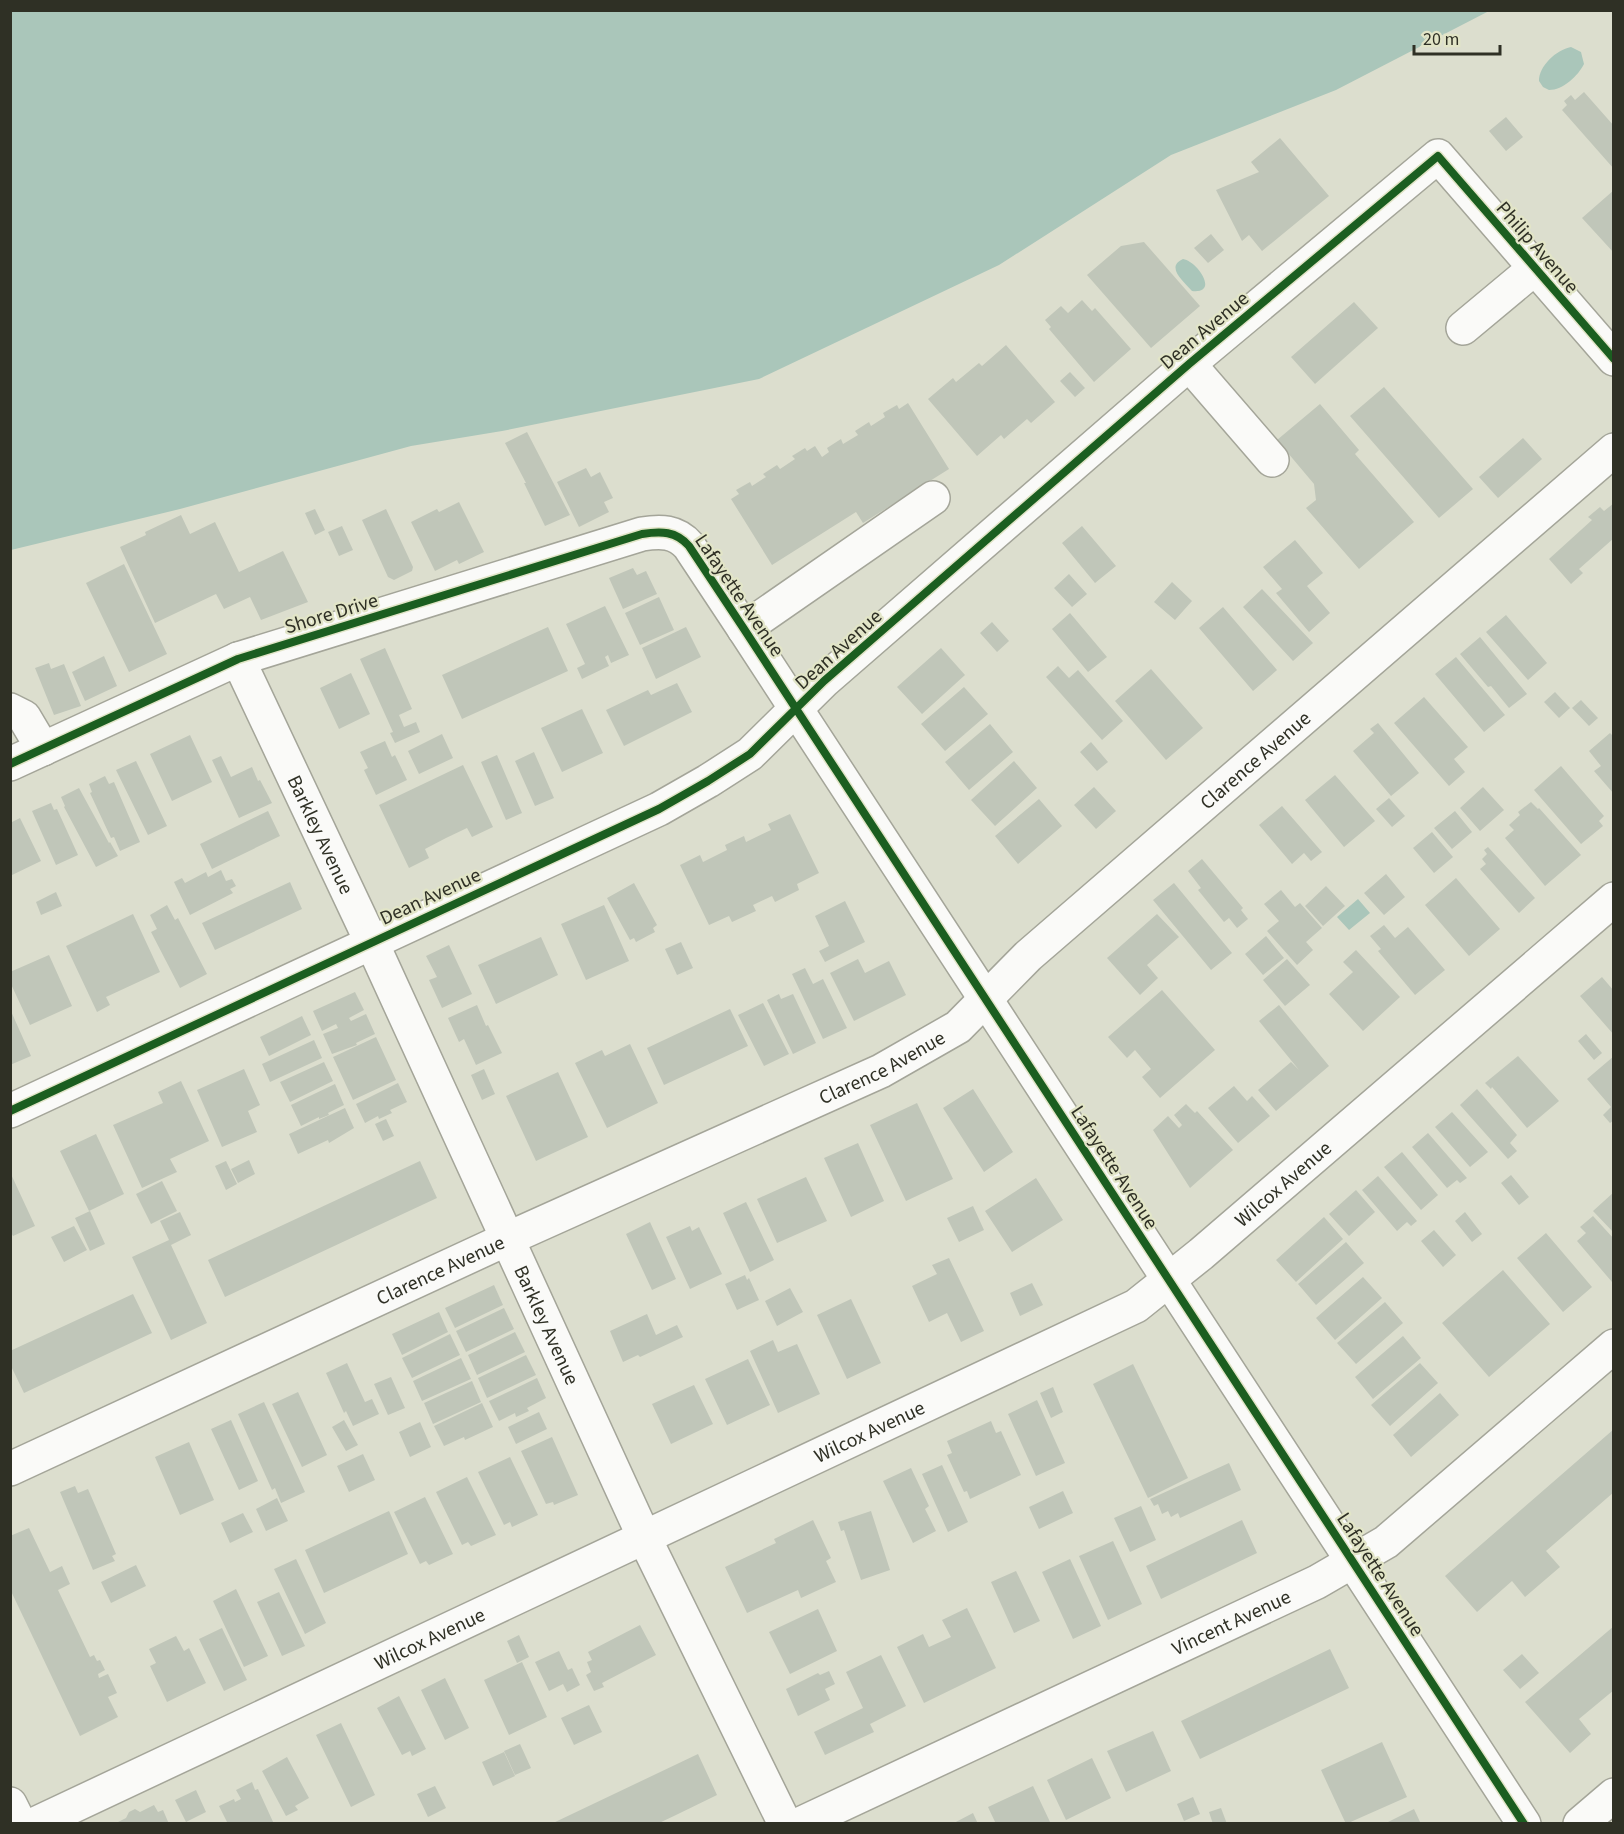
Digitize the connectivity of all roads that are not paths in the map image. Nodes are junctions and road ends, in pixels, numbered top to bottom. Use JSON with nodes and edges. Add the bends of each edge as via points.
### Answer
{"nodes":[{"id":1,"x":1438,"y":156,"type":"joint"},
{"id":2,"x":1535,"y":268,"type":"junction"},
{"id":3,"x":1463,"y":328,"type":"dead end"},
{"id":4,"x":1614,"y":360,"type":"edge"},
{"id":5,"x":1190,"y":364,"type":"junction"},
{"id":6,"x":1614,"y":450,"type":"edge"},
{"id":7,"x":1272,"y":460,"type":"dead end"},
{"id":8,"x":933,"y":498,"type":"dead end"},
{"id":9,"x":674,"y":534,"type":"joint"},
{"id":10,"x":744,"y":629,"type":"junction"},
{"id":11,"x":238,"y":659,"type":"junction"},
{"id":12,"x":10,"y":710,"type":"edge"},
{"id":13,"x":796,"y":710,"type":"junction"},
{"id":14,"x":43,"y":749,"type":"junction"},
{"id":15,"x":10,"y":764,"type":"edge"},
{"id":16,"x":1614,"y":899,"type":"edge"},
{"id":17,"x":371,"y":941,"type":"junction"},
{"id":18,"x":985,"y":998,"type":"junction"},
{"id":19,"x":10,"y":1111,"type":"edge"},
{"id":20,"x":507,"y":1239,"type":"junction"},
{"id":21,"x":1168,"y":1280,"type":"junction"},
{"id":22,"x":1614,"y":1346,"type":"edge"},
{"id":23,"x":10,"y":1469,"type":"edge"},
{"id":24,"x":644,"y":1537,"type":"junction"},
{"id":25,"x":1353,"y":1562,"type":"junction"},
{"id":26,"x":1614,"y":1795,"type":"edge"},
{"id":27,"x":10,"y":1804,"type":"edge"},
{"id":28,"x":20,"y":1824,"type":"edge"},
{"id":29,"x":35,"y":1824,"type":"edge"},
{"id":30,"x":784,"y":1824,"type":"edge"},
{"id":31,"x":800,"y":1824,"type":"edge"},
{"id":32,"x":1524,"y":1824,"type":"edge"},
{"id":33,"x":1580,"y":1824,"type":"edge"}],
"edges":[{"from":1,"to":2,"type":"street","name":"Philip Avenue"},
{"from":1,"to":5,"type":"street","name":"Dean Avenue"},
{"from":2,"to":3,"type":"street"},
{"from":2,"to":4,"type":"street","name":"Philip Avenue"},
{"from":5,"to":7,"type":"street"},
{"from":5,"to":13,"type":"street","name":"Dean Avenue","via":[[824,681]]},
{"from":6,"to":18,"type":"street","name":"Clarence Avenue","via":[[1028,956]]},
{"from":8,"to":10,"type":"street"},
{"from":9,"to":10,"type":"street","name":"Lafayette Avenue","via":[[689,546]]},
{"from":9,"to":11,"type":"street","name":"Shore Drive","via":[[642,534]]},
{"from":10,"to":13,"type":"street","name":"Lafayette Avenue"},
{"from":11,"to":14,"type":"street","name":"Shore Drive"},
{"from":11,"to":17,"type":"street","name":"Barkley Avenue"},
{"from":12,"to":14,"type":"street","via":[[24,717]]},
{"from":13,"to":17,"type":"street","name":"Dean Avenue","via":[[750,754],[659,809]]},
{"from":13,"to":18,"type":"street","name":"Lafayette Avenue"},
{"from":14,"to":15,"type":"street","name":"Shore Drive"},
{"from":16,"to":21,"type":"street","name":"Wilcox Avenue"},
{"from":17,"to":19,"type":"street","name":"Dean Avenue"},
{"from":17,"to":20,"type":"street","name":"Barkley Avenue"},
{"from":18,"to":20,"type":"street","name":"Clarence Avenue","via":[[958,1027],[881,1071]]},
{"from":18,"to":21,"type":"street","name":"Lafayette Avenue"},
{"from":20,"to":23,"type":"street","name":"Clarence Avenue"},
{"from":20,"to":24,"type":"street","name":"Barkley Avenue"},
{"from":21,"to":24,"type":"street","name":"Wilcox Avenue","via":[[1136,1305]]},
{"from":21,"to":25,"type":"street","name":"Lafayette Avenue"},
{"from":22,"to":25,"type":"street","name":"Vincent Avenue","via":[[1386,1542]]},
{"from":24,"to":29,"type":"street","name":"Wilcox Avenue"},
{"from":24,"to":30,"type":"street","name":"Barkley Avenue"},
{"from":25,"to":31,"type":"street","name":"Vincent Avenue"},
{"from":25,"to":32,"type":"street","name":"Lafayette Avenue"},
{"from":26,"to":33,"type":"street"},
{"from":27,"to":28,"type":"street"}]}
